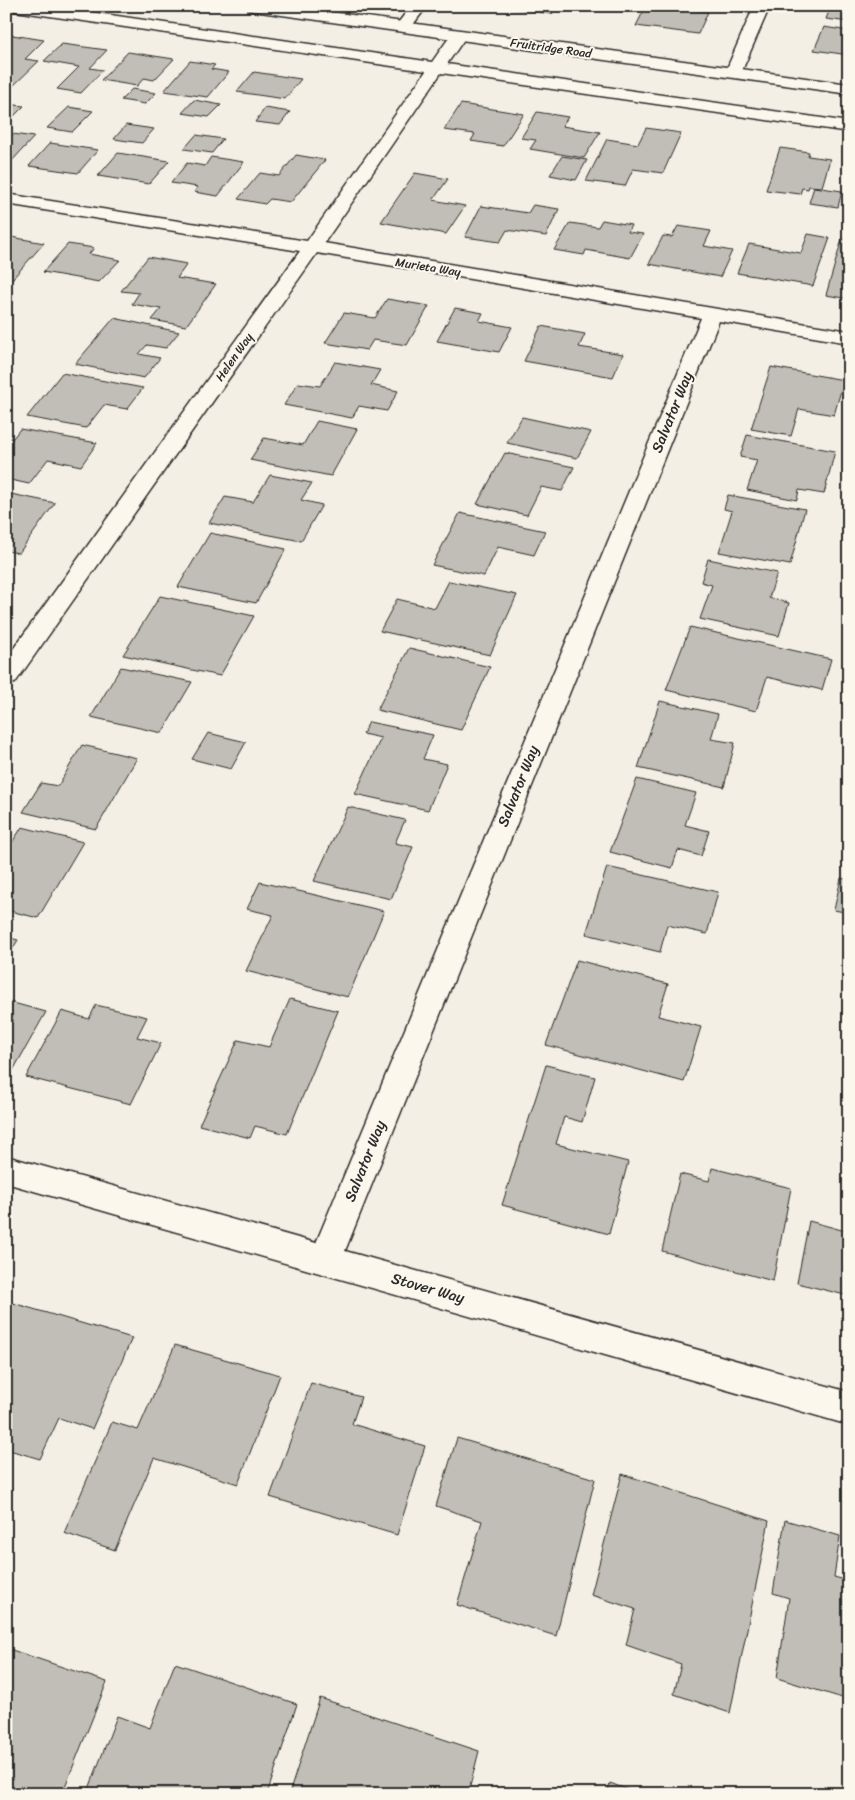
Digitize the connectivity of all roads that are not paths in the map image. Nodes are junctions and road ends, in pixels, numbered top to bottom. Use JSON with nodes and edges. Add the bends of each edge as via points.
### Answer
{"nodes":[{"id":1,"x":15,"y":6,"type":"edge"},
{"id":2,"x":253,"y":6,"type":"edge"},
{"id":3,"x":419,"y":6,"type":"edge"},
{"id":4,"x":762,"y":6,"type":"edge"},
{"id":5,"x":403,"y":27,"type":"junction"},
{"id":6,"x":459,"y":35,"type":"junction"},
{"id":7,"x":438,"y":67,"type":"junction"},
{"id":8,"x":733,"y":73,"type":"junction"},
{"id":9,"x":849,"y":89,"type":"edge"},
{"id":10,"x":849,"y":128,"type":"edge"},
{"id":11,"x":6,"y":199,"type":"edge"},
{"id":12,"x":312,"y":248,"type":"junction"},
{"id":13,"x":712,"y":314,"type":"junction"},
{"id":14,"x":849,"y":337,"type":"edge"},
{"id":15,"x":6,"y":677,"type":"edge"},
{"id":16,"x":6,"y":1169,"type":"edge"},
{"id":17,"x":325,"y":1259,"type":"junction"},
{"id":18,"x":849,"y":1409,"type":"edge"}],
"edges":[{"from":1,"to":7,"type":"street"},
{"from":2,"to":5,"type":"street","name":"Fruitridge Road"},
{"from":3,"to":5,"type":"street"},
{"from":4,"to":8,"type":"street"},
{"from":5,"to":6,"type":"street","name":"Fruitridge Road"},
{"from":6,"to":7,"type":"street","name":"Helen Way"},
{"from":6,"to":8,"type":"street","name":"Fruitridge Road"},
{"from":7,"to":10,"type":"street"},
{"from":7,"to":12,"type":"street","name":"Helen Way"},
{"from":8,"to":9,"type":"street","name":"Fruitridge Road"},
{"from":11,"to":12,"type":"street","name":"Murieta Way"},
{"from":12,"to":13,"type":"street","name":"Murieta Way"},
{"from":12,"to":15,"type":"street","name":"Helen Way"},
{"from":13,"to":14,"type":"street","name":"Murieta Way"},
{"from":13,"to":17,"type":"street","name":"Salvator Way"},
{"from":16,"to":17,"type":"street","name":"Stover Way"},
{"from":17,"to":18,"type":"street","name":"Stover Way"}]}
